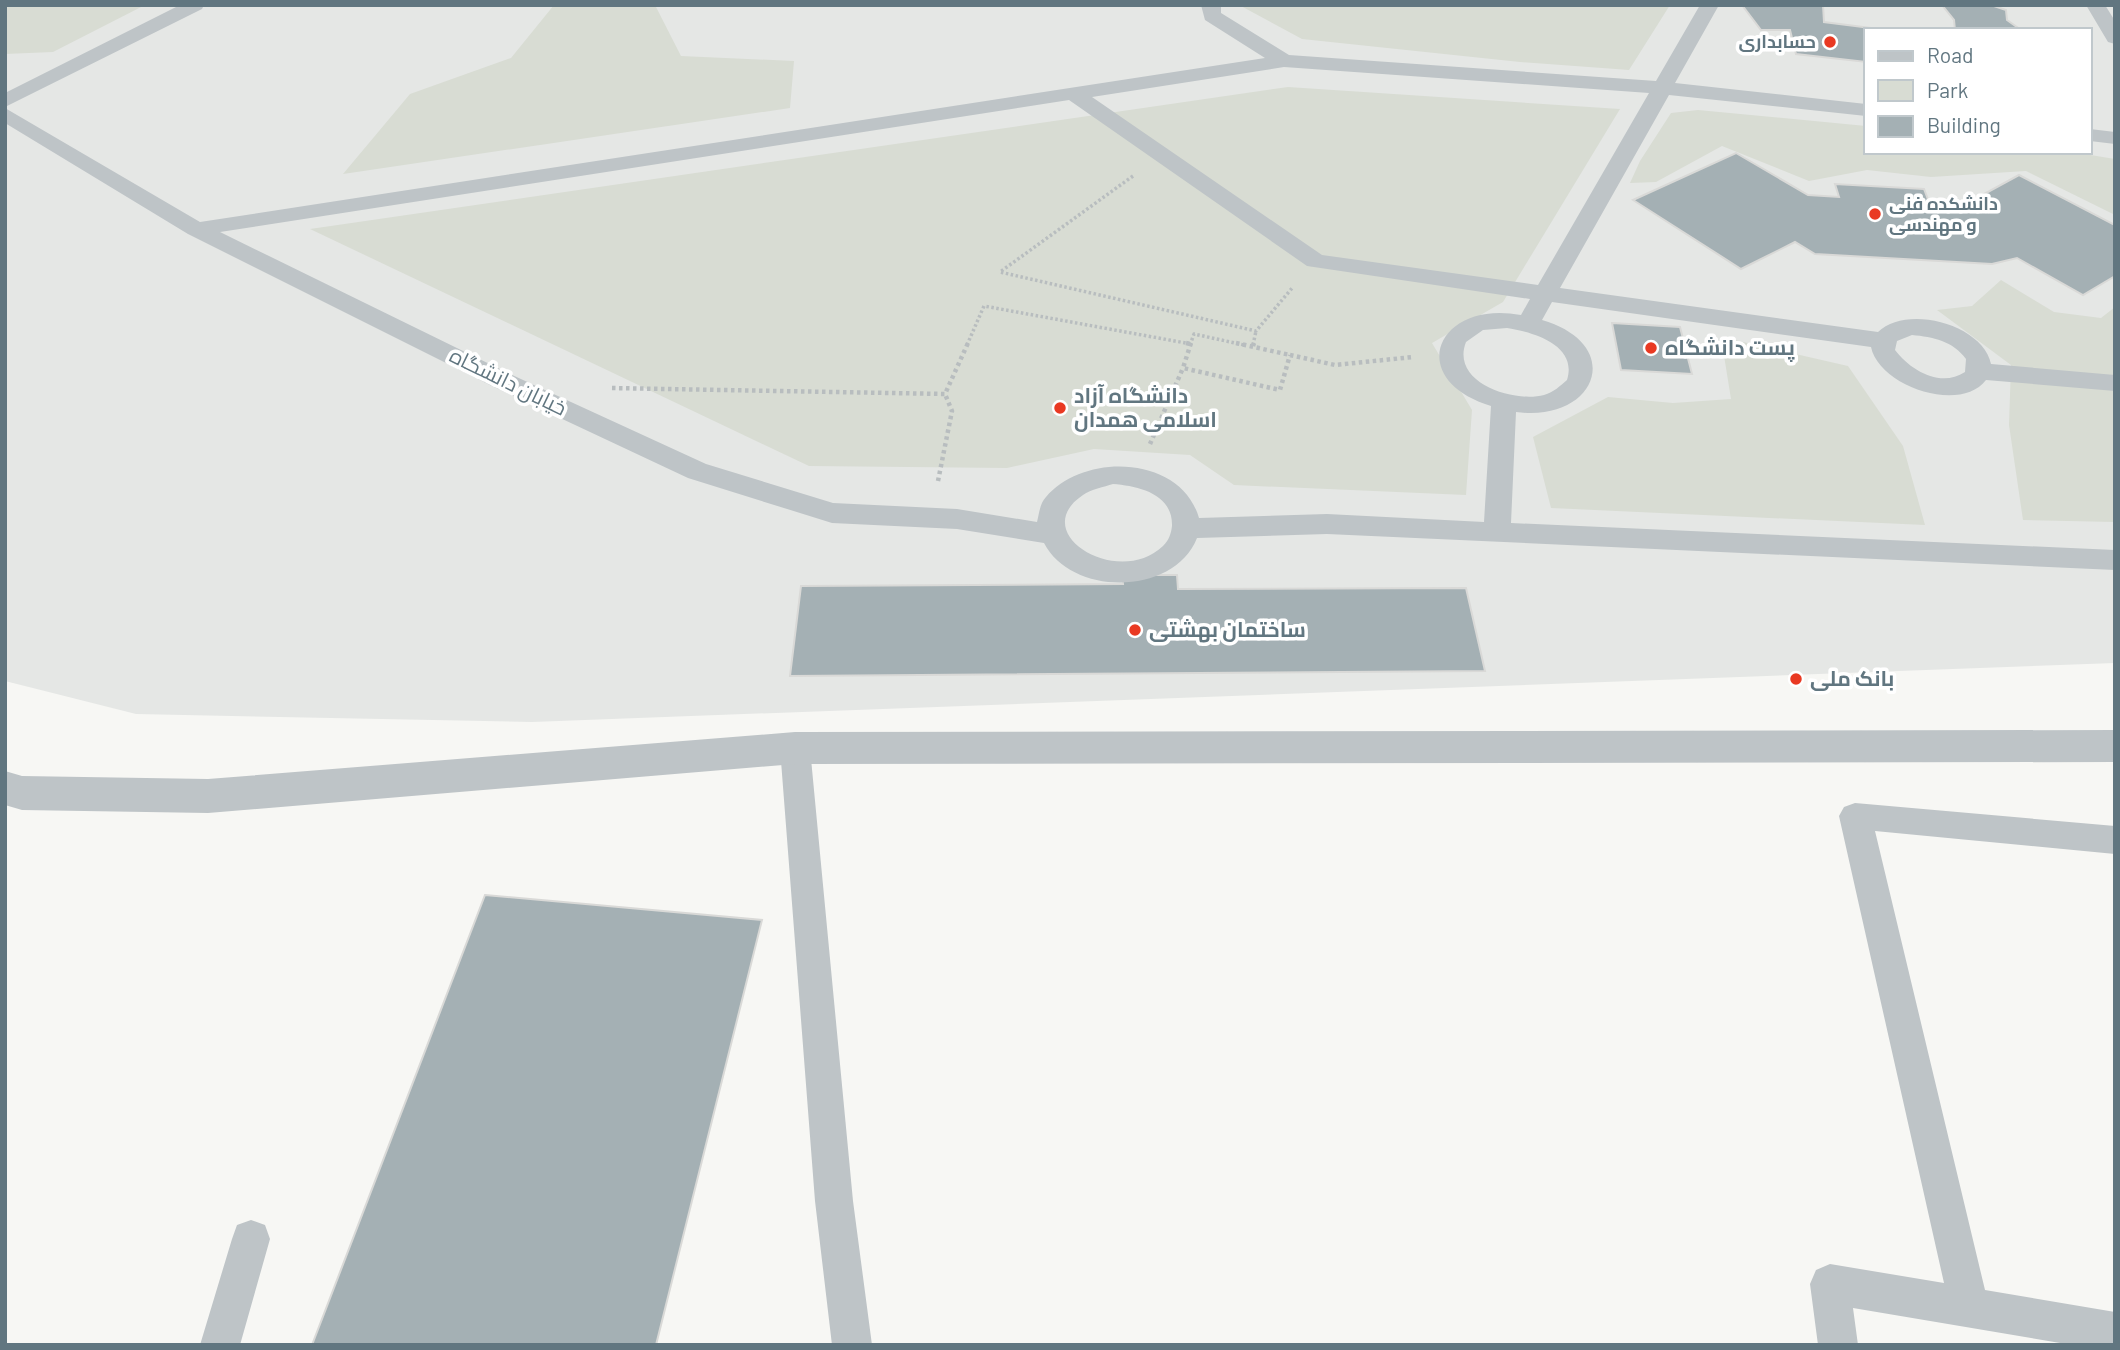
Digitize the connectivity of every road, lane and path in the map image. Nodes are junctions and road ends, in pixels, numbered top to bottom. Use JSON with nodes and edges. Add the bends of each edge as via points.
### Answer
{"nodes":[{"id":1,"x":195,"y":5,"type":"edge"},
{"id":2,"x":1211,"y":5,"type":"edge"},
{"id":3,"x":1710,"y":5,"type":"edge"},
{"id":4,"x":2095,"y":5,"type":"edge"},
{"id":5,"x":2115,"y":38,"type":"edge"},
{"id":6,"x":1284,"y":61,"type":"junction"},
{"id":7,"x":1663,"y":88,"type":"junction"},
{"id":8,"x":1072,"y":92,"type":"junction"},
{"id":9,"x":5,"y":101,"type":"edge"},
{"id":10,"x":1864,"y":110,"type":"edge"},
{"id":11,"x":5,"y":114,"type":"edge"},
{"id":12,"x":2092,"y":135,"type":"edge"},
{"id":13,"x":2115,"y":138,"type":"edge"},
{"id":14,"x":1162,"y":155,"type":"junction"},
{"id":15,"x":196,"y":229,"type":"junction"},
{"id":16,"x":1315,"y":261,"type":"junction"},
{"id":17,"x":1545,"y":293,"type":"junction"},
{"id":18,"x":1528,"y":323,"type":"junction"},
{"id":19,"x":1256,"y":331,"type":"junction"},
{"id":20,"x":1883,"y":341,"type":"junction"},
{"id":21,"x":1191,"y":344,"type":"junction"},
{"id":22,"x":1253,"y":346,"type":"junction"},
{"id":23,"x":1290,"y":354,"type":"junction"},
{"id":24,"x":1449,"y":358,"type":"junction"},
{"id":25,"x":1183,"y":368,"type":"junction"},
{"id":26,"x":1979,"y":371,"type":"junction"},
{"id":27,"x":2115,"y":383,"type":"edge"},
{"id":28,"x":605,"y":389,"type":"dead end"},
{"id":29,"x":945,"y":394,"type":"junction"},
{"id":30,"x":1504,"y":402,"type":"junction"},
{"id":31,"x":1135,"y":477,"type":"junction"},
{"id":32,"x":931,"y":518,"type":"junction"},
{"id":33,"x":1187,"y":528,"type":"junction"},
{"id":34,"x":1497,"y":533,"type":"junction"},
{"id":35,"x":1051,"y":534,"type":"junction"},
{"id":36,"x":2115,"y":560,"type":"edge"},
{"id":37,"x":2115,"y":746,"type":"edge"},
{"id":38,"x":795,"y":748,"type":"junction"},
{"id":39,"x":5,"y":788,"type":"edge"},
{"id":40,"x":2115,"y":840,"type":"edge"},
{"id":41,"x":251,"y":1239,"type":"dead end"},
{"id":42,"x":1969,"y":1307,"type":"junction"},
{"id":43,"x":2115,"y":1332,"type":"edge"},
{"id":44,"x":219,"y":1345,"type":"edge"},
{"id":45,"x":852,"y":1345,"type":"edge"},
{"id":46,"x":1838,"y":1345,"type":"edge"}],
"edges":[{"from":1,"to":9,"type":"lane"},
{"from":2,"to":6,"type":"lane","via":[[1212,16]]},
{"from":3,"to":7,"type":"lane"},
{"from":4,"to":5,"type":"lane"},
{"from":6,"to":7,"type":"lane"},
{"from":6,"to":8,"type":"lane"},
{"from":7,"to":10,"type":"lane"},
{"from":7,"to":17,"type":"lane"},
{"from":8,"to":14,"type":"lane"},
{"from":8,"to":15,"type":"lane"},
{"from":11,"to":15,"type":"lane","name":"خیابان دانشگاه"},
{"from":12,"to":13,"type":"lane"},
{"from":14,"to":16,"type":"lane"},
{"from":14,"to":19,"type":"path","via":[[1000,272]]},
{"from":15,"to":32,"type":"lane","name":"خیابان دانشگاه","via":[[697,471],[832,513]]},
{"from":16,"to":17,"type":"lane"},
{"from":16,"to":19,"type":"path"},
{"from":17,"to":18,"type":"lane"},
{"from":17,"to":20,"type":"lane"},
{"from":18,"to":24,"type":"lane","via":[[1507,320],[1471,326],[1458,334]]},
{"from":18,"to":30,"type":"lane","via":[[1566,341],[1582,369],[1579,383],[1550,402]]},
{"from":19,"to":22,"type":"path"},
{"from":20,"to":26,"type":"lane","via":[[1912,327],[1941,331],[1967,345]]},
{"from":20,"to":26,"type":"lane","via":[[1888,361],[1913,379],[1946,386],[1973,379]]},
{"from":21,"to":22,"type":"path","via":[[1194,334]]},
{"from":21,"to":25,"type":"path"},
{"from":21,"to":29,"type":"path","via":[[984,306]]},
{"from":22,"to":23,"type":"path"},
{"from":23,"to":24,"type":"path","via":[[1335,365],[1406,357]]},
{"from":23,"to":25,"type":"path","via":[[1280,390]]},
{"from":24,"to":30,"type":"lane","via":[[1466,384]]},
{"from":25,"to":31,"type":"path"},
{"from":26,"to":27,"type":"lane"},
{"from":28,"to":29,"type":"path"},
{"from":29,"to":32,"type":"path","via":[[952,411]]},
{"from":30,"to":34,"type":"lane"},
{"from":31,"to":33,"type":"lane","via":[[1174,496],[1184,511]]},
{"from":31,"to":35,"type":"lane","via":[[1113,475],[1071,488],[1057,501],[1050,517]]},
{"from":32,"to":35,"type":"lane","name":"خیابان دانشگاه"},
{"from":33,"to":34,"type":"lane","via":[[1327,524]]},
{"from":33,"to":35,"type":"lane","via":[[1183,543],[1156,566],[1114,572],[1073,560]]},
{"from":34,"to":36,"type":"lane"},
{"from":37,"to":38,"type":"street"},
{"from":38,"to":39,"type":"street","via":[[208,796],[22,793]]},
{"from":38,"to":45,"type":"lane","via":[[834,1201]]},
{"from":40,"to":42,"type":"lane","via":[[1855,817]]},
{"from":41,"to":44,"type":"lane"},
{"from":42,"to":43,"type":"lane"},
{"from":42,"to":46,"type":"lane","via":[[1830,1284]]}]}
